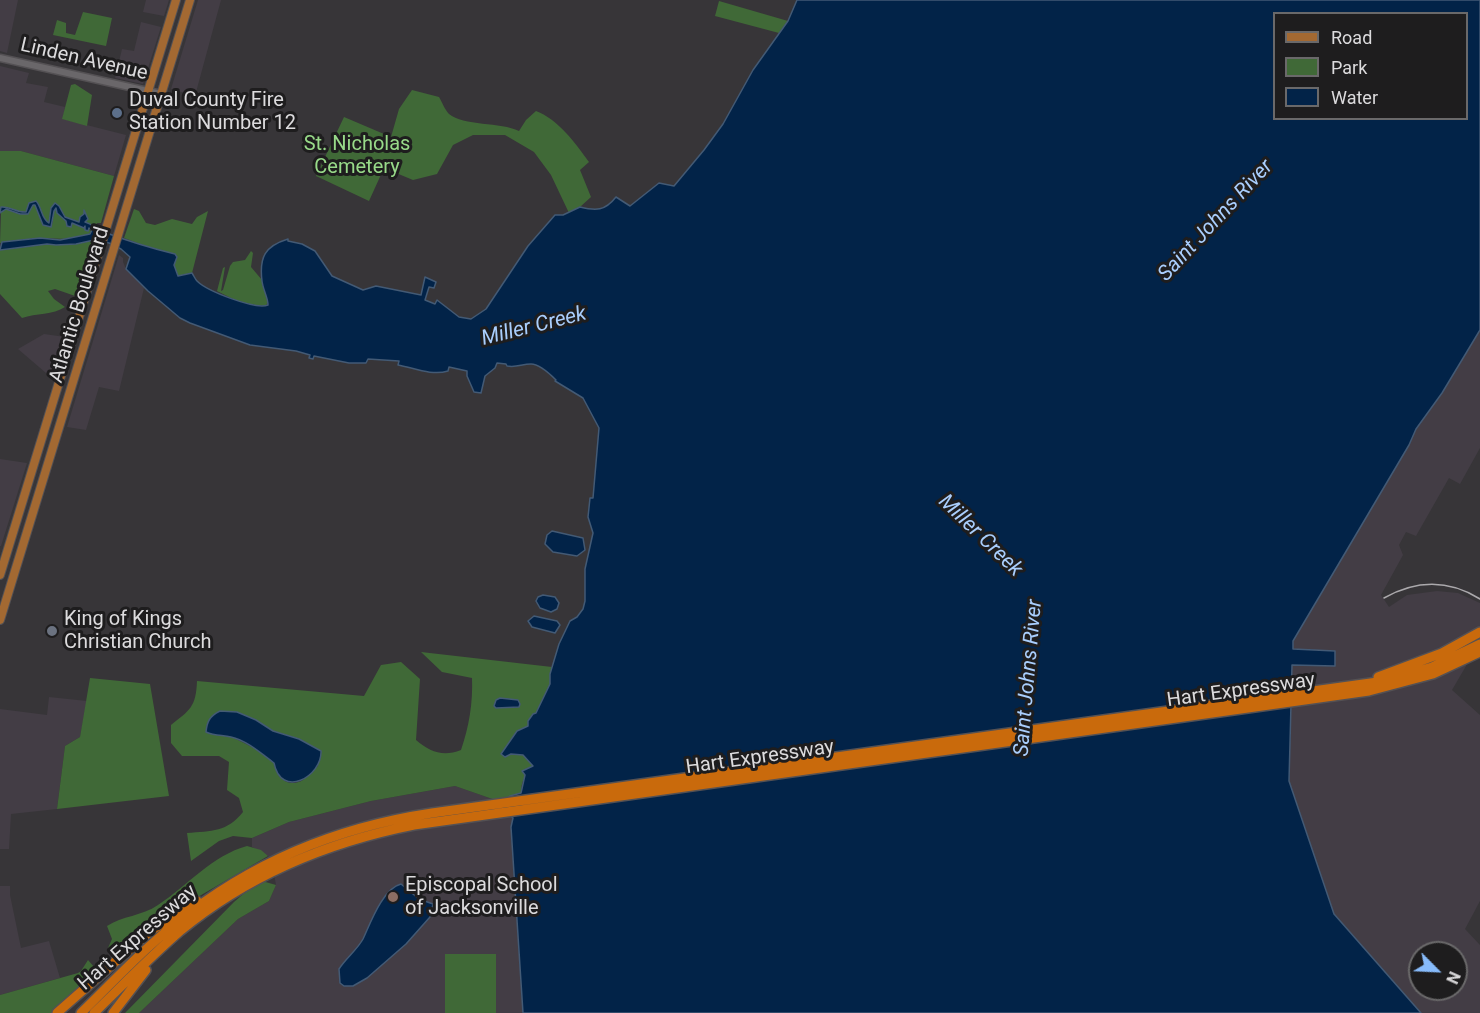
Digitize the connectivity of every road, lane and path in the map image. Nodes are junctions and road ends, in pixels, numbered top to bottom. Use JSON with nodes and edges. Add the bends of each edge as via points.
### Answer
{"nodes":[{"id":1,"x":176,"y":0,"type":"edge"},
{"id":2,"x":190,"y":0,"type":"edge"},
{"id":3,"x":0,"y":58,"type":"edge"},
{"id":4,"x":149,"y":91,"type":"junction"},
{"id":5,"x":161,"y":94,"type":"junction"},
{"id":6,"x":0,"y":575,"type":"edge"},
{"id":7,"x":0,"y":620,"type":"edge"},
{"id":8,"x":1480,"y":632,"type":"edge"},
{"id":9,"x":1480,"y":644,"type":"edge"},
{"id":10,"x":1480,"y":652,"type":"edge"},
{"id":11,"x":1347,"y":686,"type":"junction"},
{"id":12,"x":255,"y":875,"type":"junction"},
{"id":13,"x":226,"y":887,"type":"junction"},
{"id":14,"x":168,"y":942,"type":"junction"},
{"id":15,"x":57,"y":1013,"type":"edge"},
{"id":16,"x":81,"y":1013,"type":"edge"},
{"id":17,"x":94,"y":1013,"type":"edge"},
{"id":18,"x":113,"y":1013,"type":"edge"}],
"edges":[{"from":1,"to":4,"type":"main road","name":"Atlantic Boulevard"},
{"from":2,"to":5,"type":"main road","name":"Atlantic Boulevard"},
{"from":3,"to":4,"type":"street","name":"Linden Avenue"},
{"from":4,"to":5,"type":"street","name":"Linden Avenue"},
{"from":4,"to":6,"type":"main road","name":"Atlantic Boulevard"},
{"from":5,"to":7,"type":"main road","name":"Atlantic Boulevard"},
{"from":8,"to":11,"type":"highway","via":[[1424,661]]},
{"from":9,"to":11,"type":"highway","via":[[1411,674]]},
{"from":10,"to":12,"type":"highway","name":"Hart Expressway","via":[[1433,674],[1369,692],[414,825],[326,847]]},
{"from":11,"to":12,"type":"highway","name":"Hart Expressway","via":[[406,817],[325,838],[294,850]]},
{"from":12,"to":13,"type":"highway","name":"Hart Expressway"},
{"from":12,"to":14,"type":"highway","name":"Hart Expressway"},
{"from":13,"to":15,"type":"highway","via":[[149,932]]},
{"from":13,"to":16,"type":"highway","name":"Hart Expressway","via":[[160,937]]},
{"from":14,"to":17,"type":"highway","name":"Hart Expressway"},
{"from":14,"to":18,"type":"highway"}]}
